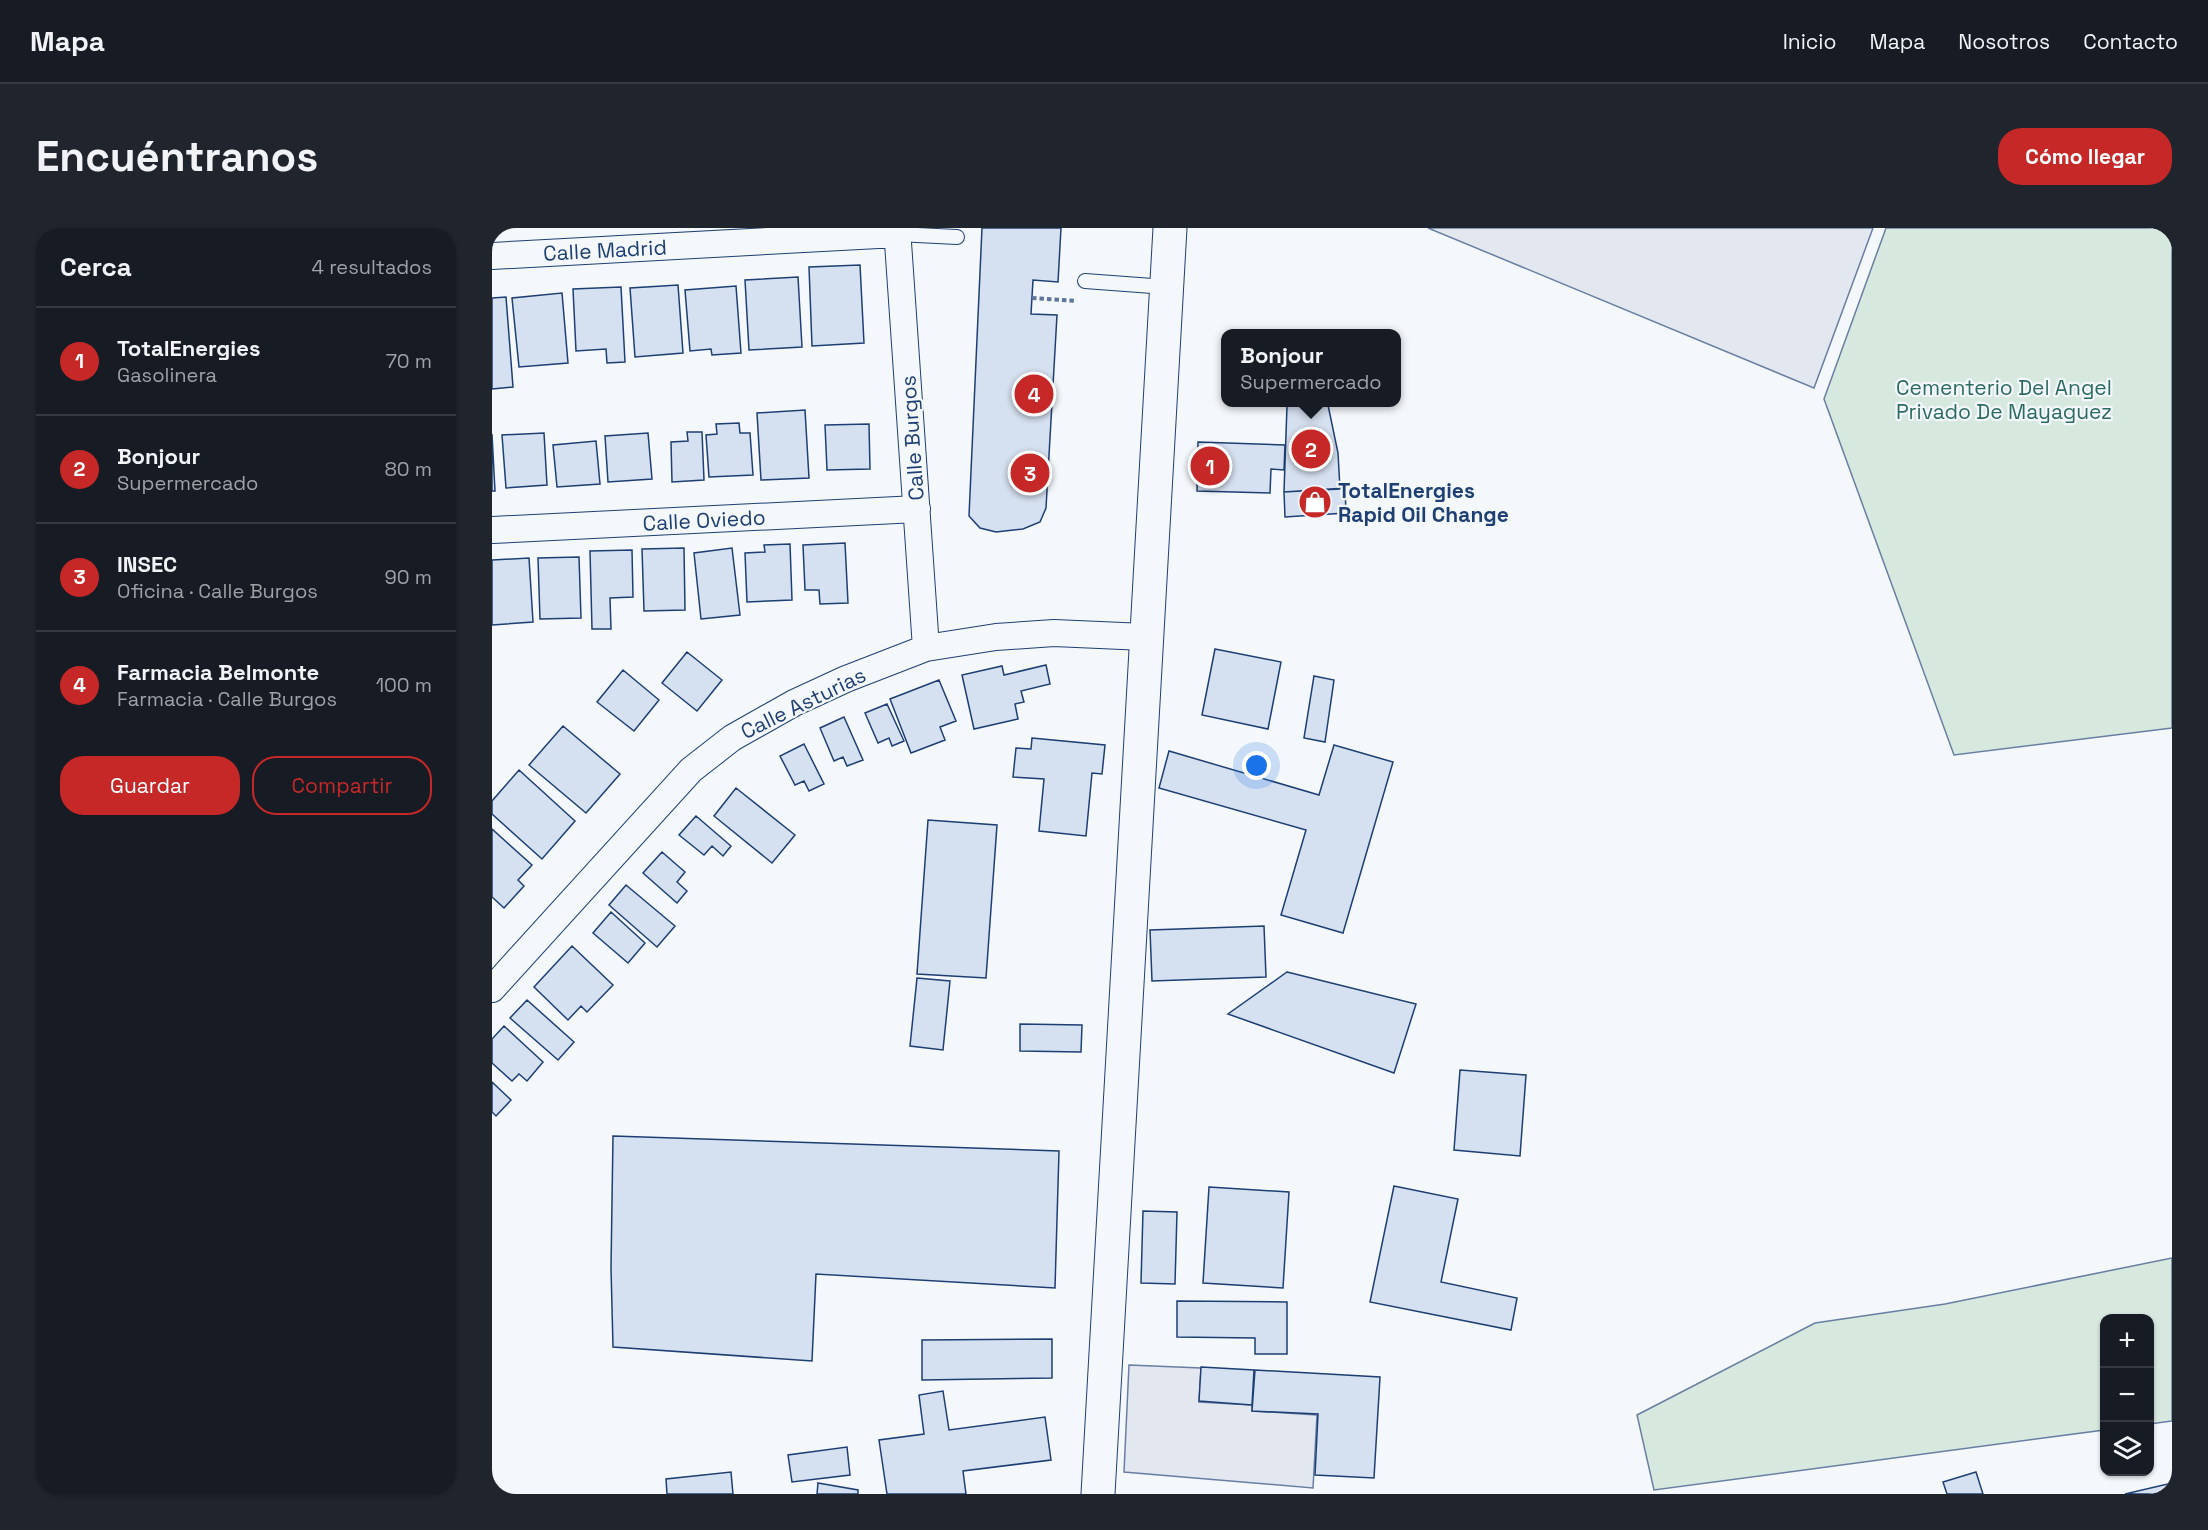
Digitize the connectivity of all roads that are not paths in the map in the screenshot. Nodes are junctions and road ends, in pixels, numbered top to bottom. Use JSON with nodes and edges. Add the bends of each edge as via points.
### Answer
{"nodes":[{"id":1,"x":1170,"y":228,"type":"edge"},
{"id":2,"x":897,"y":231,"type":"edge"},
{"id":3,"x":957,"y":237,"type":"dead end"},
{"id":4,"x":492,"y":256,"type":"edge"},
{"id":5,"x":1084,"y":281,"type":"dead end"},
{"id":6,"x":1166,"y":287,"type":"junction"},
{"id":7,"x":917,"y":509,"type":"junction"},
{"id":8,"x":492,"y":530,"type":"edge"},
{"id":9,"x":1145,"y":637,"type":"junction"},
{"id":10,"x":926,"y":648,"type":"junction"},
{"id":11,"x":492,"y":988,"type":"edge"},
{"id":12,"x":1098,"y":1494,"type":"edge"}],
"edges":[{"from":1,"to":6,"type":"main road"},
{"from":2,"to":3,"type":"lane"},
{"from":2,"to":4,"type":"street","name":"Calle Madrid"},
{"from":2,"to":7,"type":"street","name":"Calle Burgos"},
{"from":5,"to":6,"type":"lane"},
{"from":6,"to":9,"type":"main road"},
{"from":7,"to":8,"type":"street","name":"Calle Oviedo"},
{"from":7,"to":10,"type":"street","name":"Calle Burgos"},
{"from":9,"to":10,"type":"street","name":"Calle Asturias","via":[[1054,633]]},
{"from":9,"to":12,"type":"main road"},
{"from":10,"to":11,"type":"street","name":"Calle Asturias","via":[[794,703],[707,757]]}]}
